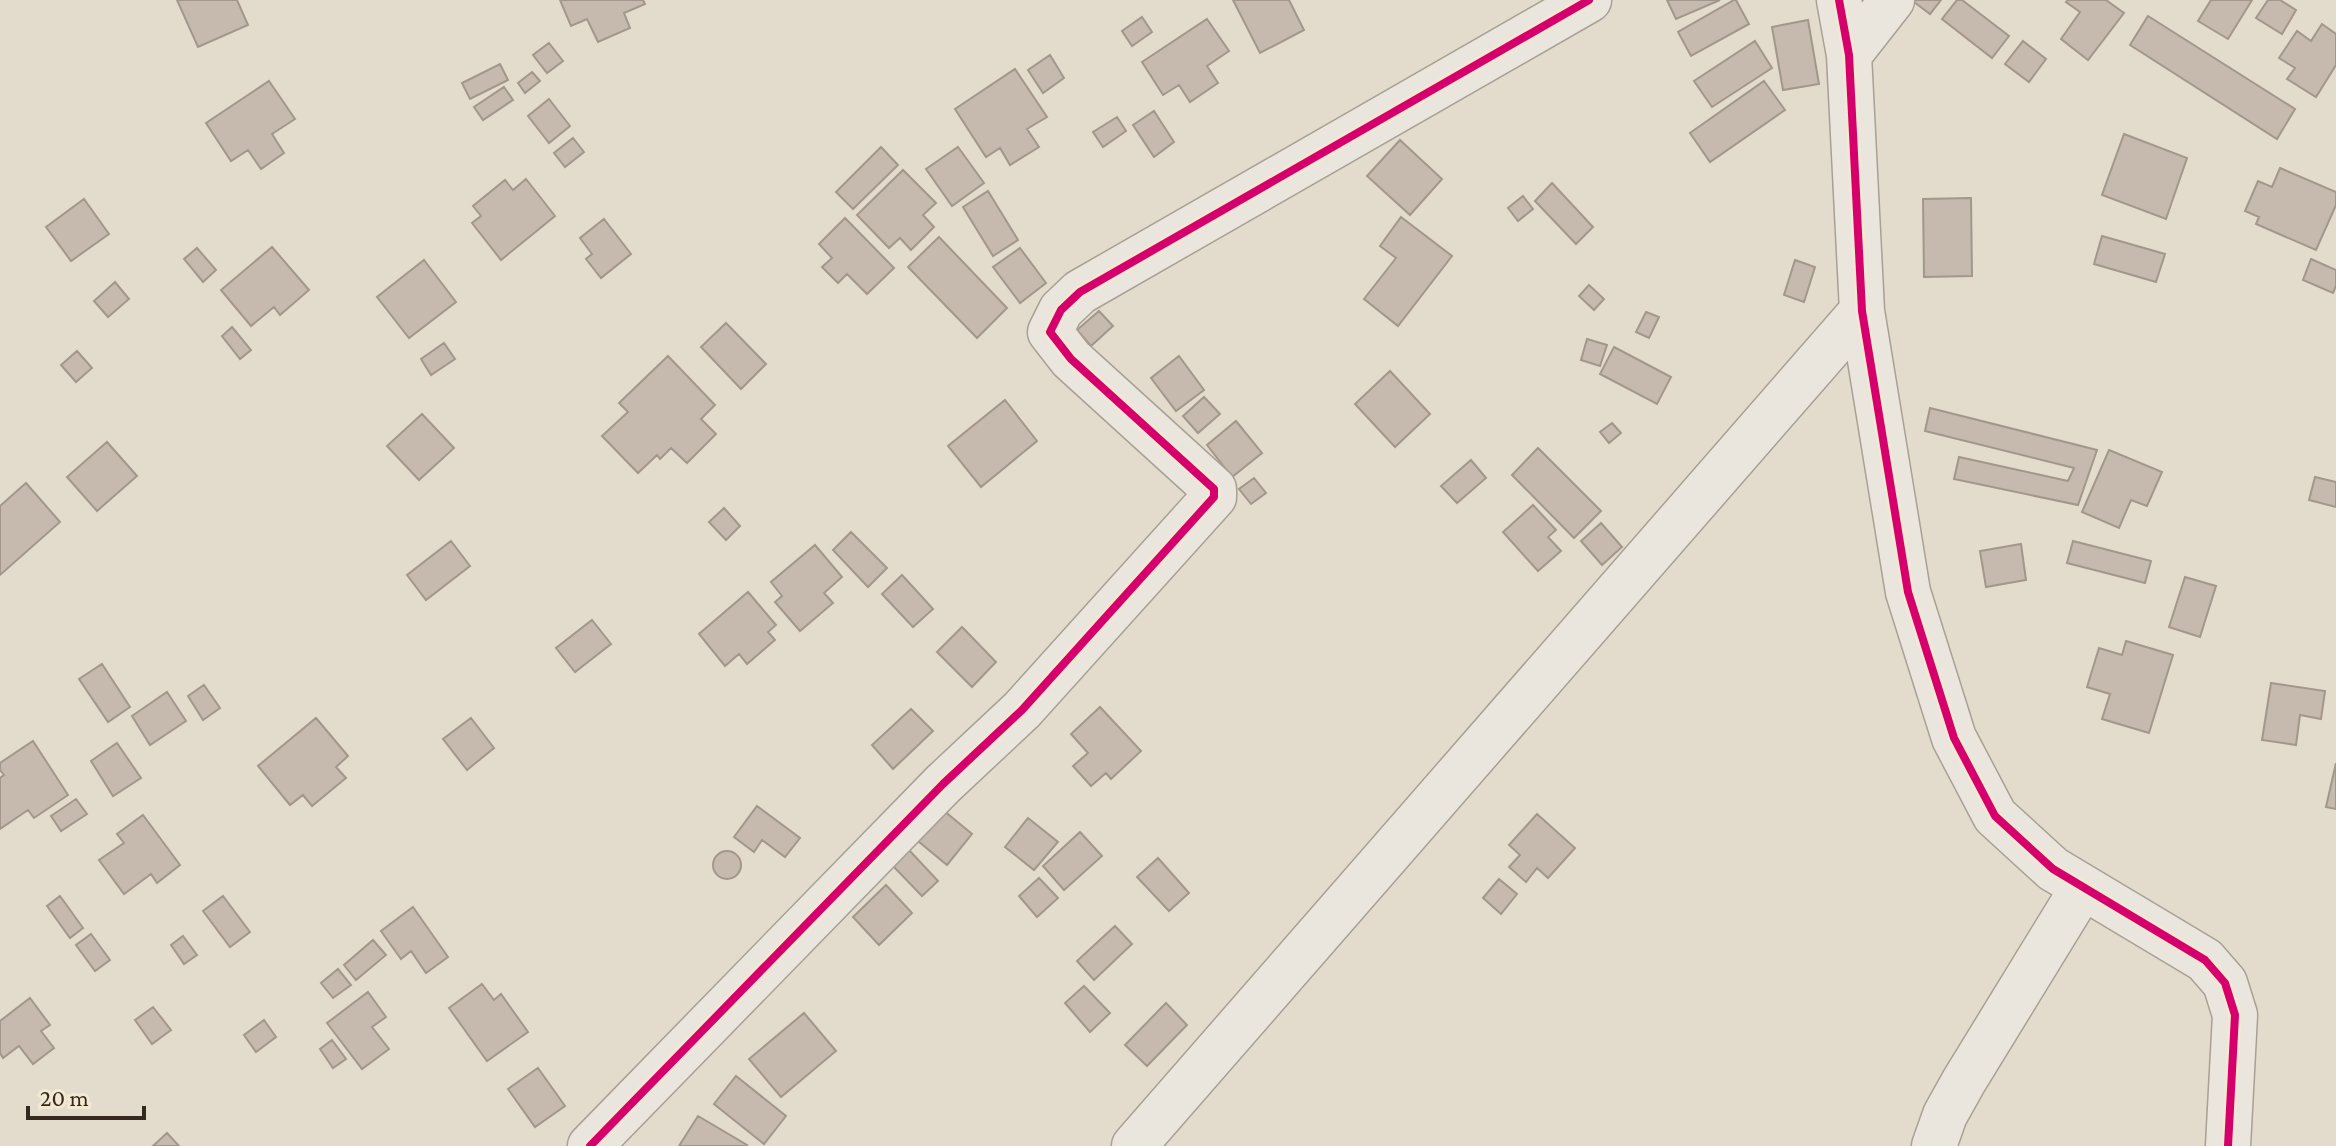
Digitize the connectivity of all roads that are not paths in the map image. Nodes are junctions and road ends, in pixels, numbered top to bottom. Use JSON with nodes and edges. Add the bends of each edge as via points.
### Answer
{"nodes":[{"id":1,"x":1589,"y":0,"type":"edge"},
{"id":2,"x":1839,"y":0,"type":"edge"},
{"id":3,"x":1892,"y":0,"type":"edge"},
{"id":4,"x":1849,"y":55,"type":"junction"},
{"id":5,"x":1862,"y":311,"type":"junction"},
{"id":6,"x":2083,"y":887,"type":"junction"},
{"id":7,"x":590,"y":1146,"type":"edge"},
{"id":8,"x":1134,"y":1146,"type":"edge"},
{"id":9,"x":1934,"y":1146,"type":"edge"},
{"id":10,"x":2228,"y":1146,"type":"edge"}],
"edges":[{"from":1,"to":7,"type":"street","via":[[1080,292],[1061,310],[1050,332],[1071,359],[1214,489],[1214,497],[1022,710],[943,784]]},
{"from":2,"to":4,"type":"street"},
{"from":3,"to":4,"type":"street"},
{"from":4,"to":5,"type":"street"},
{"from":5,"to":6,"type":"street","via":[[1908,592],[1954,738],[1995,816],[2053,869]]},
{"from":5,"to":8,"type":"street"},
{"from":6,"to":9,"type":"street","via":[[1964,1081]]},
{"from":6,"to":10,"type":"street","via":[[2205,960],[2225,983],[2235,1015]]}]}
